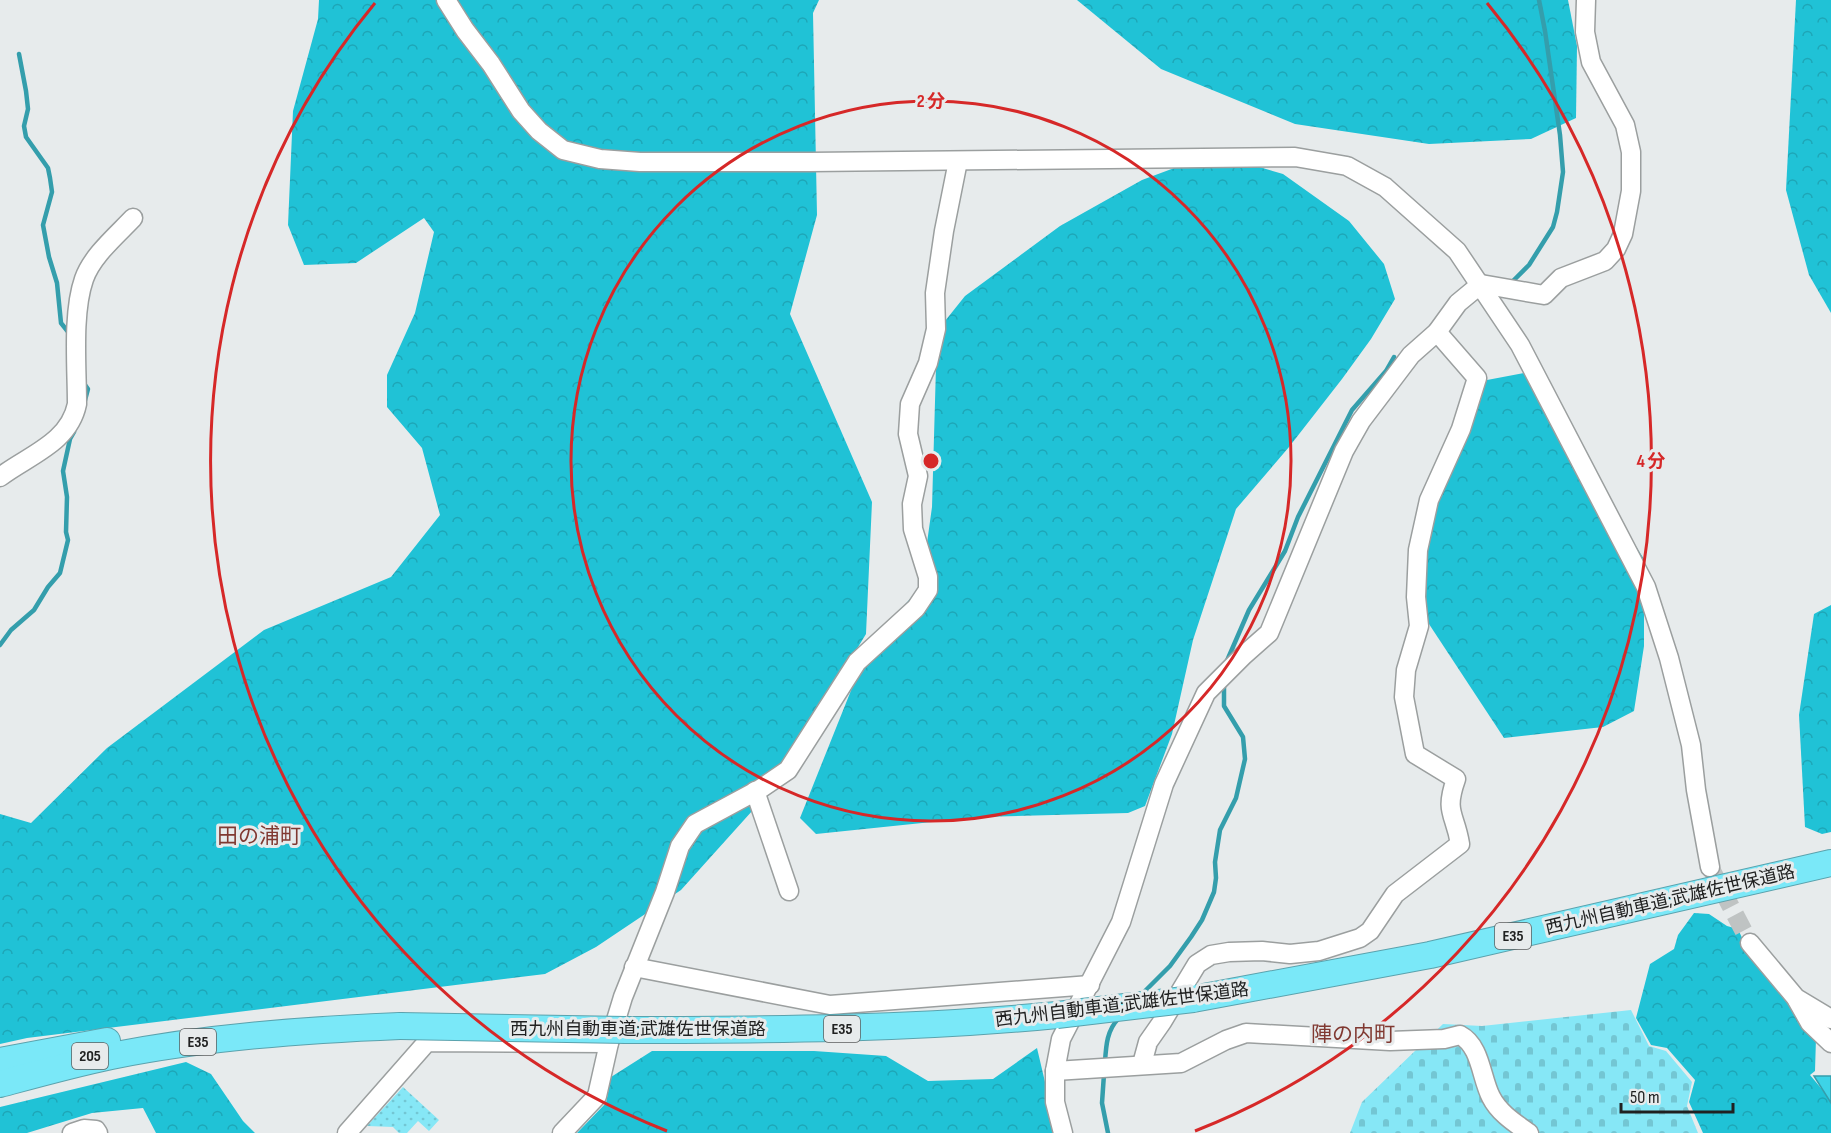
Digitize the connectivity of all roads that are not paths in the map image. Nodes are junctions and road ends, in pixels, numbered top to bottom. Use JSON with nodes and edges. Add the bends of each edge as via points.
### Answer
{"nodes":[{"id":1,"x":446,"y":0,"type":"edge"},
{"id":2,"x":1586,"y":0,"type":"edge"},
{"id":3,"x":958,"y":161,"type":"junction"},
{"id":4,"x":133,"y":218,"type":"dead end"},
{"id":5,"x":1481,"y":284,"type":"junction"},
{"id":6,"x":1437,"y":332,"type":"junction"},
{"id":7,"x":0,"y":477,"type":"edge"},
{"id":8,"x":755,"y":791,"type":"junction"},
{"id":9,"x":1831,"y":863,"type":"edge"},
{"id":10,"x":1710,"y":867,"type":"tunnel mouth"},
{"id":11,"x":789,"y":891,"type":"dead end"},
{"id":12,"x":1750,"y":943,"type":"tunnel mouth"},
{"id":13,"x":634,"y":967,"type":"junction"},
{"id":14,"x":1090,"y":985,"type":"junction"},
{"id":15,"x":1796,"y":998,"type":"junction"},
{"id":16,"x":1831,"y":1019,"type":"edge"},
{"id":17,"x":400,"y":1026,"type":"junction"},
{"id":18,"x":617,"y":1036,"type":"junction"},
{"id":19,"x":1831,"y":1043,"type":"edge"},
{"id":20,"x":182,"y":1045,"type":"junction"},
{"id":21,"x":0,"y":1061,"type":"edge"},
{"id":22,"x":1142,"y":1064,"type":"junction"},
{"id":23,"x":1055,"y":1071,"type":"junction"},
{"id":24,"x":0,"y":1077,"type":"edge"},
{"id":25,"x":0,"y":1084,"type":"edge"},
{"id":26,"x":72,"y":1133,"type":"edge"},
{"id":27,"x":98,"y":1133,"type":"edge"},
{"id":28,"x":347,"y":1133,"type":"edge"},
{"id":29,"x":562,"y":1133,"type":"edge"},
{"id":30,"x":1063,"y":1133,"type":"edge"},
{"id":31,"x":1529,"y":1133,"type":"edge"}],
"edges":[{"from":1,"to":3,"type":"street","via":[[521,111],[563,150],[600,159],[640,162]]},
{"from":2,"to":5,"type":"street","via":[[1585,32],[1591,62],[1626,125],[1631,152],[1631,191],[1623,234],[1605,261],[1561,278],[1544,295]]},
{"from":3,"to":5,"type":"street","via":[[1294,157],[1347,166],[1385,187],[1416,213],[1457,251]]},
{"from":3,"to":8,"type":"street","via":[[937,282],[936,329],[928,363],[910,404],[908,434],[918,476],[912,504],[913,529],[928,577],[928,590],[916,608],[857,662],[788,770]]},
{"from":4,"to":7,"type":"street","via":[[99,253],[84,279],[77,321],[74,417],[49,446]]},
{"from":5,"to":6,"type":"street","via":[[1458,303]]},
{"from":5,"to":10,"type":"street","via":[[1520,345],[1646,587],[1691,745]]},
{"from":6,"to":14,"type":"street","via":[[1411,356],[1361,421],[1344,451],[1269,633],[1206,693],[1164,784],[1121,922]]},
{"from":6,"to":22,"type":"street","via":[[1477,378],[1461,429],[1429,500],[1422,528],[1416,597],[1419,626],[1406,670],[1404,697],[1415,754],[1456,779],[1450,811],[1460,844],[1395,894],[1370,931],[1360,938],[1319,951],[1229,952],[1211,955],[1197,964],[1148,1042]]},
{"from":8,"to":11,"type":"street"},
{"from":8,"to":13,"type":"street","via":[[695,824],[680,846]]},
{"from":9,"to":18,"type":"highway","name":"西九州自動車道;武雄佐世保道路","number":"E35","bridge":true,"via":[[1430,955],[1193,999],[996,1021]]},
{"from":12,"to":15,"type":"street"},
{"from":13,"to":14,"type":"street","via":[[830,1005]]},
{"from":13,"to":18,"type":"street"},
{"from":14,"to":23,"type":"street","via":[[1061,1039]]},
{"from":15,"to":16,"type":"street"},
{"from":15,"to":19,"type":"street","via":[[1810,1023]]},
{"from":17,"to":18,"type":"highway","name":"西九州自動車道;武雄佐世保道路","number":"E35","bridge":true},
{"from":17,"to":20,"type":"highway","name":"西九州自動車道;武雄佐世保道路","number":"E35"},
{"from":17,"to":21,"type":"highway","name":"西九州自動車道;武雄佐世保道路","number":"E35","via":[[302,1024],[172,1032]]},
{"from":18,"to":28,"type":"street","via":[[427,1042]]},
{"from":18,"to":29,"type":"street","via":[[597,1096]]},
{"from":20,"to":24,"type":"highway","number":"205","via":[[78,1058]]},
{"from":20,"to":25,"type":"highway","name":"西九州自動車道;武雄佐世保道路","number":"E35","via":[[111,1056]]},
{"from":22,"to":23,"type":"street"},
{"from":22,"to":31,"type":"street","via":[[1181,1063],[1246,1033],[1390,1041],[1460,1035],[1468,1039],[1476,1055],[1492,1099],[1507,1117]]},
{"from":23,"to":30,"type":"street","via":[[1055,1102]]},
{"from":26,"to":27,"type":"street","via":[[84,1129]]}]}
